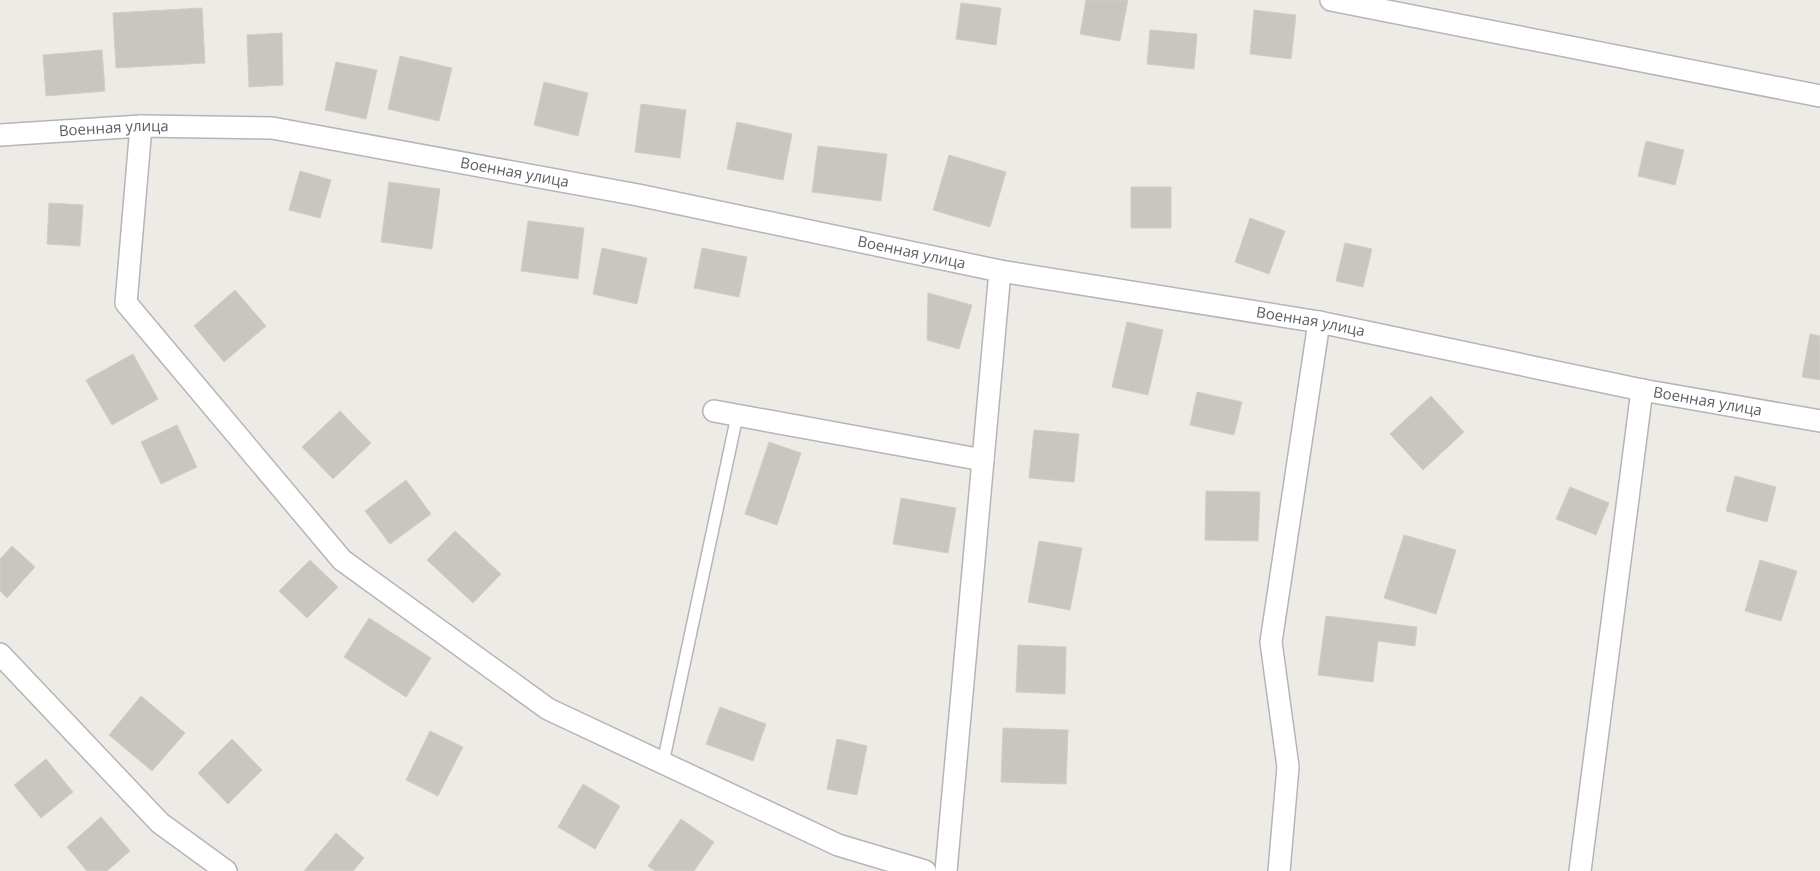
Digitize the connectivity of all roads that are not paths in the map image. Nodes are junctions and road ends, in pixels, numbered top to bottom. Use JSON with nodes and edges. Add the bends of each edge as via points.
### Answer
{"nodes":[{"id":1,"x":1331,"y":0,"type":"edge"},
{"id":2,"x":1820,"y":96,"type":"edge"},
{"id":3,"x":141,"y":126,"type":"junction"},
{"id":4,"x":0,"y":135,"type":"edge"},
{"id":5,"x":1000,"y":271,"type":"junction"},
{"id":6,"x":1320,"y":322,"type":"junction"},
{"id":7,"x":1642,"y":390,"type":"junction"},
{"id":8,"x":714,"y":411,"type":"dead end"},
{"id":9,"x":737,"y":416,"type":"junction"},
{"id":10,"x":1820,"y":421,"type":"edge"},
{"id":11,"x":983,"y":460,"type":"junction"},
{"id":12,"x":0,"y":654,"type":"edge"},
{"id":13,"x":663,"y":763,"type":"junction"},
{"id":14,"x":226,"y":871,"type":"edge"},
{"id":15,"x":925,"y":871,"type":"edge"},
{"id":16,"x":946,"y":871,"type":"edge"},
{"id":17,"x":1279,"y":871,"type":"edge"},
{"id":18,"x":1580,"y":871,"type":"edge"}],
"edges":[{"from":1,"to":2,"type":"street"},
{"from":3,"to":4,"type":"street","name":"Военная улица"},
{"from":3,"to":5,"type":"street","name":"Военная улица","via":[[272,128],[638,195]]},
{"from":3,"to":13,"type":"street","via":[[126,303],[342,560],[548,709]]},
{"from":5,"to":6,"type":"street","name":"Военная улица"},
{"from":5,"to":11,"type":"street"},
{"from":6,"to":7,"type":"street","name":"Военная улица"},
{"from":6,"to":17,"type":"street","via":[[1271,642],[1288,767]]},
{"from":7,"to":10,"type":"street","name":"Военная улица"},
{"from":7,"to":18,"type":"street"},
{"from":8,"to":9,"type":"street"},
{"from":9,"to":11,"type":"street"},
{"from":9,"to":13,"type":"lane"},
{"from":11,"to":16,"type":"street"},
{"from":12,"to":14,"type":"street","via":[[160,823]]},
{"from":13,"to":15,"type":"street","via":[[838,845]]}]}
